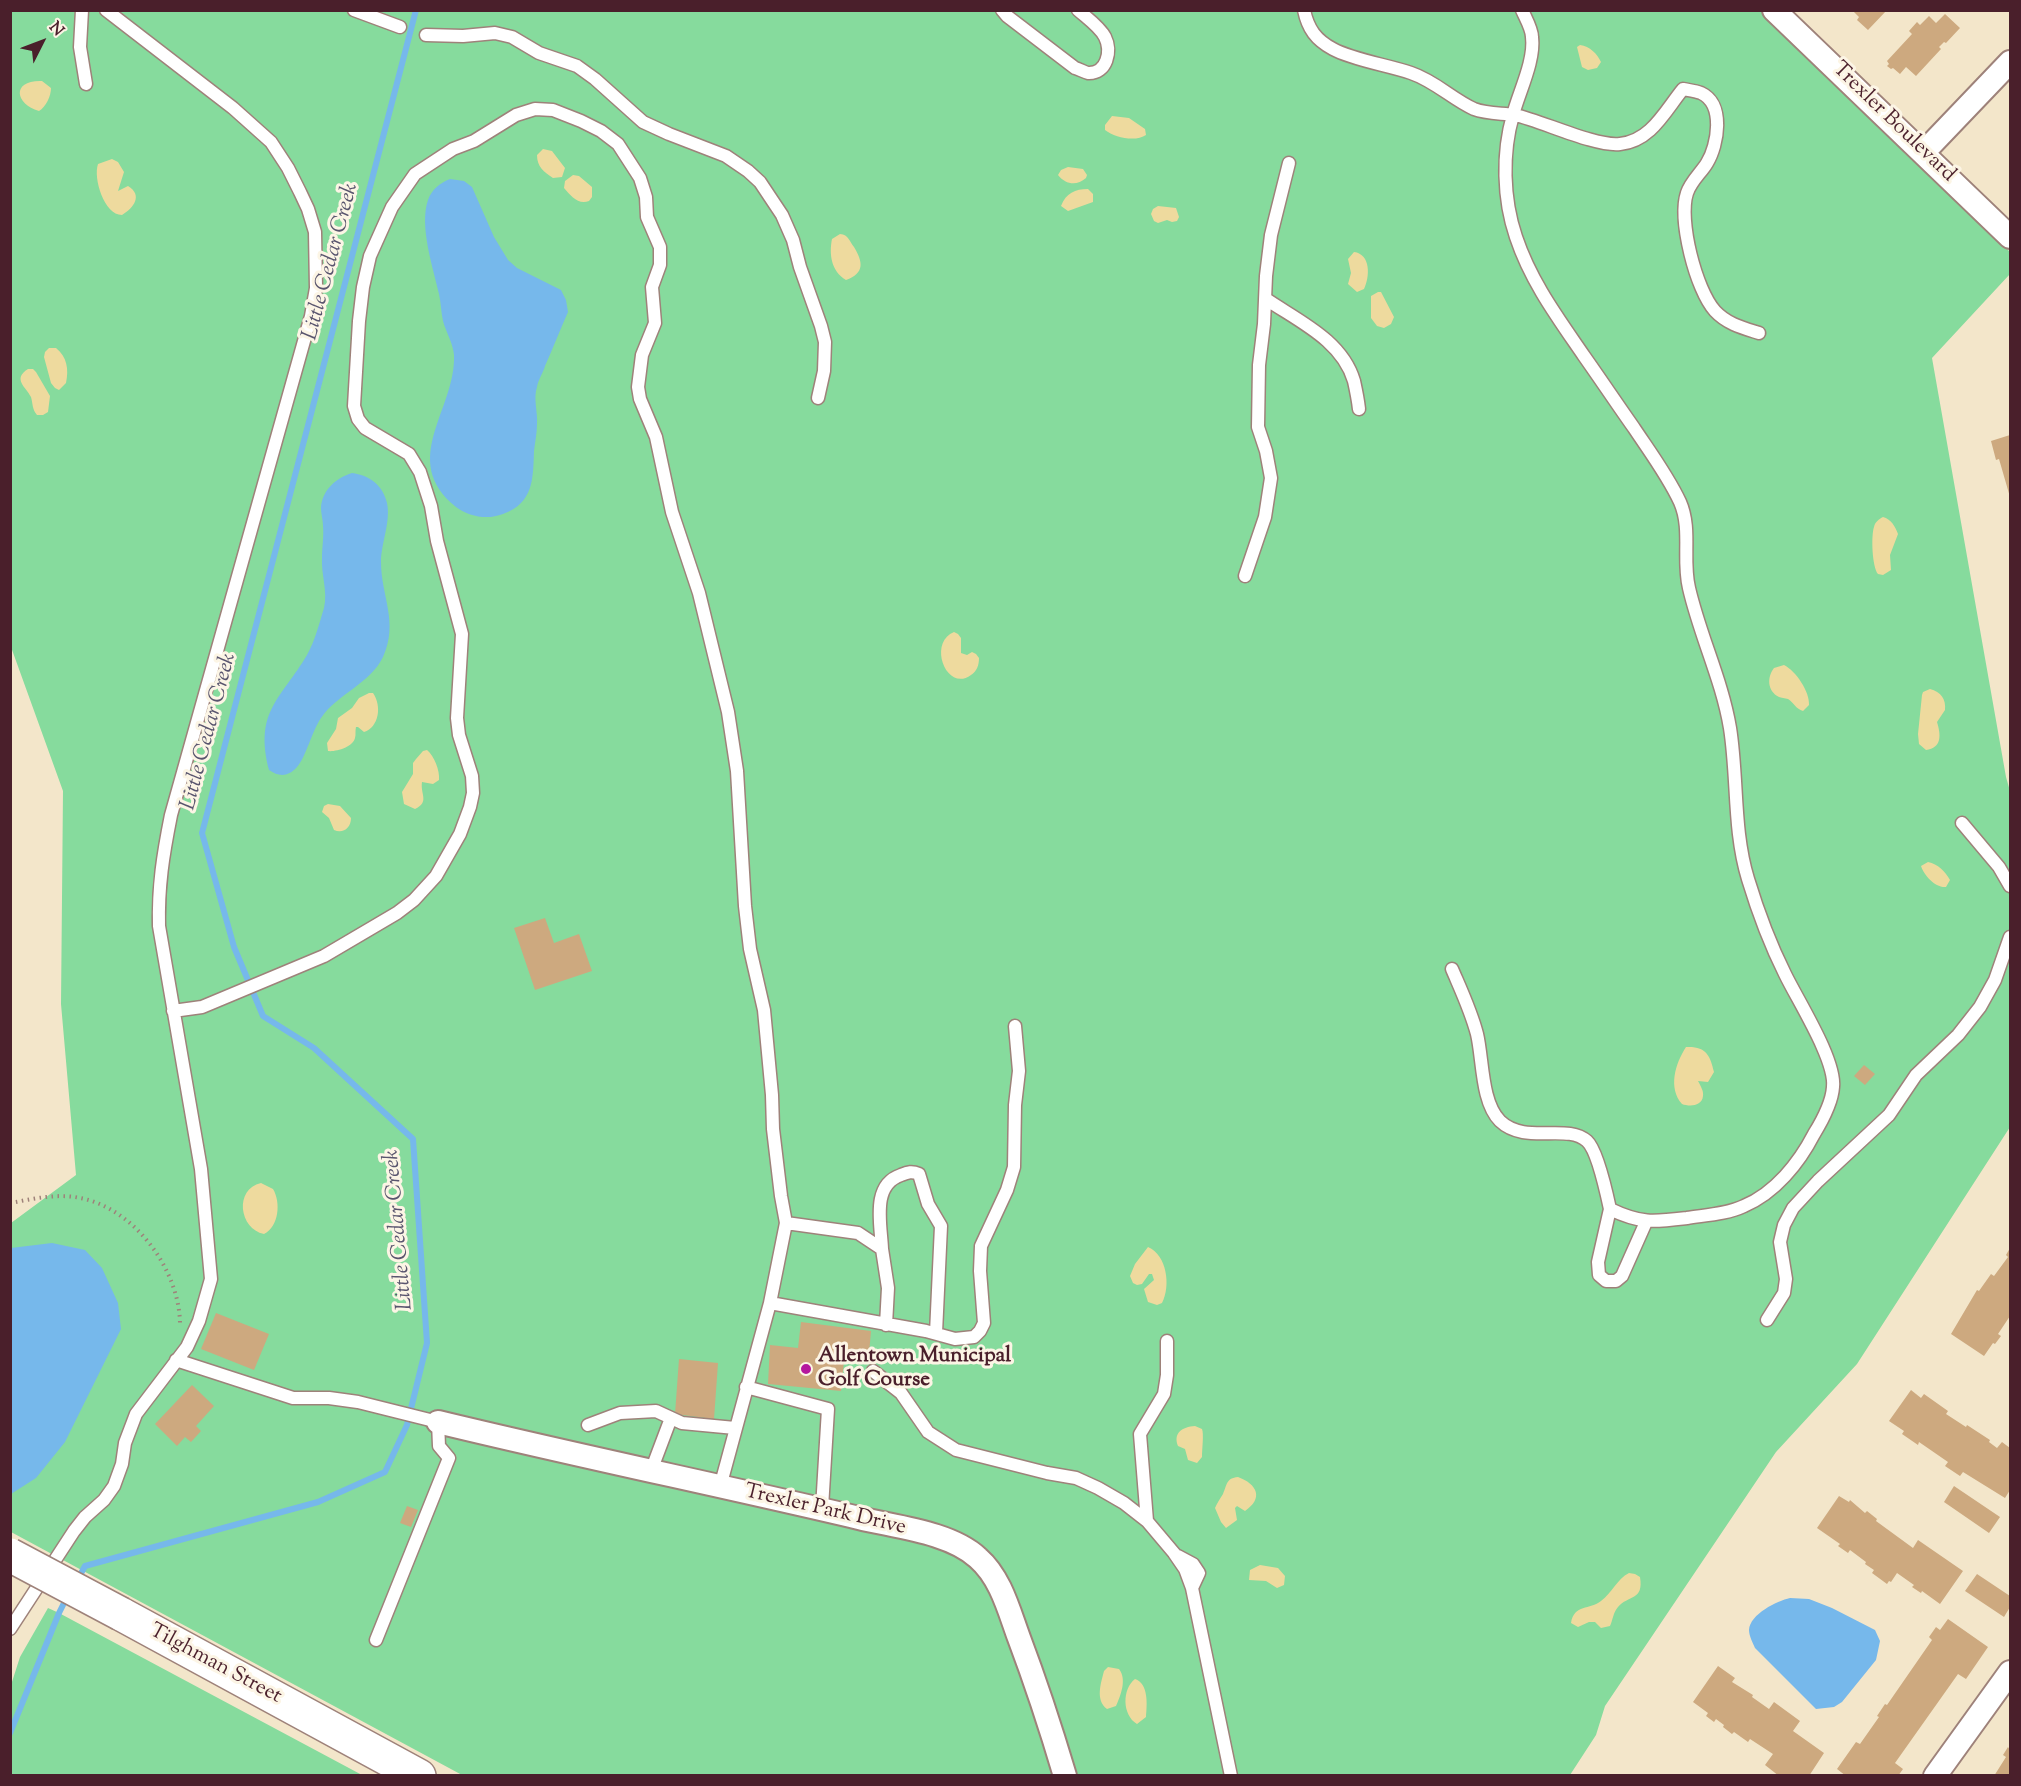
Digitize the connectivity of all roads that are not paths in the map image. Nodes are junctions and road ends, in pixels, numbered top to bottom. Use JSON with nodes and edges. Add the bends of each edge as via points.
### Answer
{"nodes":[{"id":1,"x":82,"y":10,"type":"edge"},
{"id":2,"x":106,"y":10,"type":"edge"},
{"id":3,"x":354,"y":10,"type":"edge"},
{"id":4,"x":1002,"y":10,"type":"edge"},
{"id":5,"x":1078,"y":10,"type":"edge"},
{"id":6,"x":1304,"y":10,"type":"edge"},
{"id":7,"x":1522,"y":10,"type":"edge"},
{"id":8,"x":1774,"y":10,"type":"edge"},
{"id":9,"x":400,"y":27,"type":"dead end"},
{"id":10,"x":426,"y":35,"type":"dead end"},
{"id":11,"x":2010,"y":62,"type":"edge"},
{"id":12,"x":86,"y":84,"type":"dead end"},
{"id":13,"x":1512,"y":115,"type":"junction"},
{"id":14,"x":1924,"y":152,"type":"junction"},
{"id":15,"x":1289,"y":163,"type":"dead end"},
{"id":16,"x":2010,"y":237,"type":"edge"},
{"id":17,"x":1266,"y":299,"type":"junction"},
{"id":18,"x":1759,"y":333,"type":"dead end"},
{"id":19,"x":818,"y":398,"type":"dead end"},
{"id":20,"x":1359,"y":409,"type":"dead end"},
{"id":21,"x":1245,"y":576,"type":"dead end"},
{"id":22,"x":1962,"y":823,"type":"dead end"},
{"id":23,"x":2010,"y":886,"type":"edge"},
{"id":24,"x":2010,"y":937,"type":"edge"},
{"id":25,"x":1452,"y":969,"type":"dead end"},
{"id":26,"x":173,"y":1011,"type":"junction"},
{"id":27,"x":1015,"y":1026,"type":"dead end"},
{"id":28,"x":1610,"y":1209,"type":"junction"},
{"id":29,"x":1646,"y":1222,"type":"junction"},
{"id":30,"x":786,"y":1223,"type":"junction"},
{"id":31,"x":882,"y":1250,"type":"junction"},
{"id":32,"x":770,"y":1303,"type":"junction"},
{"id":33,"x":1767,"y":1320,"type":"dead end"},
{"id":34,"x":886,"y":1325,"type":"junction"},
{"id":35,"x":936,"y":1334,"type":"junction"},
{"id":36,"x":1167,"y":1341,"type":"dead end"},
{"id":37,"x":176,"y":1359,"type":"junction"},
{"id":38,"x":873,"y":1371,"type":"dead end"},
{"id":39,"x":746,"y":1387,"type":"junction"},
{"id":40,"x":671,"y":1418,"type":"junction"},
{"id":41,"x":432,"y":1420,"type":"junction"},
{"id":42,"x":588,"y":1425,"type":"dead end"},
{"id":43,"x":735,"y":1428,"type":"junction"},
{"id":44,"x":651,"y":1471,"type":"junction"},
{"id":45,"x":720,"y":1487,"type":"junction"},
{"id":46,"x":822,"y":1508,"type":"junction"},
{"id":47,"x":1147,"y":1521,"type":"junction"},
{"id":48,"x":10,"y":1555,"type":"edge"},
{"id":49,"x":10,"y":1629,"type":"edge"},
{"id":50,"x":376,"y":1640,"type":"dead end"},
{"id":51,"x":2010,"y":1672,"type":"edge"},
{"id":52,"x":419,"y":1776,"type":"edge"},
{"id":53,"x":1065,"y":1776,"type":"edge"},
{"id":54,"x":1231,"y":1776,"type":"edge"},
{"id":55,"x":1935,"y":1776,"type":"edge"}],
"edges":[{"from":1,"to":12,"type":"lane","via":[[80,47]]},
{"from":2,"to":26,"type":"lane","via":[[271,142],[308,208],[315,232],[316,288],[311,316],[171,815],[161,864],[159,927]]},
{"from":3,"to":9,"type":"lane"},
{"from":4,"to":5,"type":"lane","via":[[1075,68],[1088,73],[1098,71],[1108,52],[1105,37]]},
{"from":6,"to":13,"type":"lane","via":[[1316,38],[1334,50],[1414,74],[1475,109]]},
{"from":7,"to":13,"type":"lane","via":[[1533,35],[1532,49]]},
{"from":8,"to":14,"type":"street","name":"Trexler Boulevard"},
{"from":10,"to":19,"type":"lane","via":[[495,33],[512,37],[539,53],[577,66],[643,122],[726,156],[760,182],[793,240],[821,326],[824,371]]},
{"from":11,"to":14,"type":"street"},
{"from":13,"to":18,"type":"lane","via":[[1618,145],[1648,133],[1683,89],[1701,93],[1711,102],[1717,118],[1714,148],[1687,193],[1686,228],[1700,282],[1714,309],[1727,321]]},
{"from":13,"to":29,"type":"lane","via":[[1505,171],[1514,232],[1525,262],[1554,314],[1649,450],[1682,506],[1689,591],[1722,689],[1730,729],[1737,822],[1748,877],[1784,972],[1831,1067],[1834,1087],[1806,1149],[1791,1169],[1758,1199],[1720,1213]]},
{"from":14,"to":16,"type":"street","name":"Trexler Boulevard"},
{"from":15,"to":17,"type":"lane","via":[[1271,235]]},
{"from":17,"to":20,"type":"lane","via":[[1312,329],[1338,353],[1353,379]]},
{"from":17,"to":21,"type":"lane","via":[[1258,427],[1271,478],[1265,517]]},
{"from":22,"to":23,"type":"lane"},
{"from":24,"to":33,"type":"lane","via":[[1995,980],[1958,1035],[1916,1075],[1889,1114],[1793,1208],[1780,1242],[1786,1279],[1784,1293]]},
{"from":25,"to":28,"type":"lane","via":[[1477,1034],[1491,1108],[1500,1122],[1516,1131],[1572,1135],[1586,1140]]},
{"from":26,"to":30,"type":"lane","via":[[202,1007],[264,982],[379,925],[427,888],[445,863],[466,820],[473,793],[457,718],[462,634],[431,506],[420,472],[409,454],[365,428],[354,406],[363,287],[370,256],[392,207],[415,174],[516,115],[535,109],[553,110],[601,131],[618,144],[640,178],[647,217],[660,247],[660,265],[652,287],[655,323],[642,355],[638,387],[656,437],[672,512],[699,593],[728,712],[737,771],[745,906],[764,1010],[772,1128]]},
{"from":26,"to":37,"type":"lane","via":[[201,1169],[211,1279],[199,1321],[187,1347]]},
{"from":27,"to":35,"type":"lane","via":[[1019,1071],[1014,1167],[981,1246],[984,1323],[974,1337],[955,1339]]},
{"from":28,"to":29,"type":"lane"},
{"from":28,"to":29,"type":"lane","via":[[1598,1262],[1599,1275],[1606,1281],[1623,1276]]},
{"from":30,"to":31,"type":"lane","via":[[858,1233]]},
{"from":30,"to":32,"type":"lane"},
{"from":31,"to":34,"type":"lane","via":[[888,1288]]},
{"from":31,"to":35,"type":"lane","via":[[883,1189],[891,1179],[912,1171],[919,1174],[928,1204],[941,1226]]},
{"from":32,"to":34,"type":"lane"},
{"from":32,"to":39,"type":"lane"},
{"from":34,"to":35,"type":"lane"},
{"from":36,"to":47,"type":"lane","via":[[1164,1394],[1140,1434]]},
{"from":37,"to":41,"type":"lane","via":[[293,1398],[358,1402]]},
{"from":37,"to":49,"type":"lane","via":[[136,1414],[114,1486],[74,1531]]},
{"from":38,"to":47,"type":"lane","via":[[901,1393],[928,1432],[956,1450],[1076,1478],[1124,1503]]},
{"from":39,"to":43,"type":"lane"},
{"from":39,"to":46,"type":"lane","via":[[828,1409]]},
{"from":40,"to":42,"type":"lane","via":[[656,1411],[620,1413]]},
{"from":40,"to":43,"type":"lane","via":[[682,1424]]},
{"from":40,"to":44,"type":"lane"},
{"from":41,"to":44,"type":"street","name":"Trexler Park Drive"},
{"from":41,"to":50,"type":"lane","via":[[439,1446],[449,1458]]},
{"from":43,"to":45,"type":"lane"},
{"from":44,"to":45,"type":"street","name":"Trexler Park Drive"},
{"from":45,"to":46,"type":"street","name":"Trexler Park Drive"},
{"from":46,"to":53,"type":"street","name":"Trexler Park Drive","via":[[932,1535],[961,1546],[978,1558],[1002,1593]]},
{"from":47,"to":54,"type":"lane","via":[[1185,1569],[1192,1588]]},
{"from":48,"to":52,"type":"main road","name":"Tilghman Street","bridge":true},
{"from":51,"to":55,"type":"street"}]}
